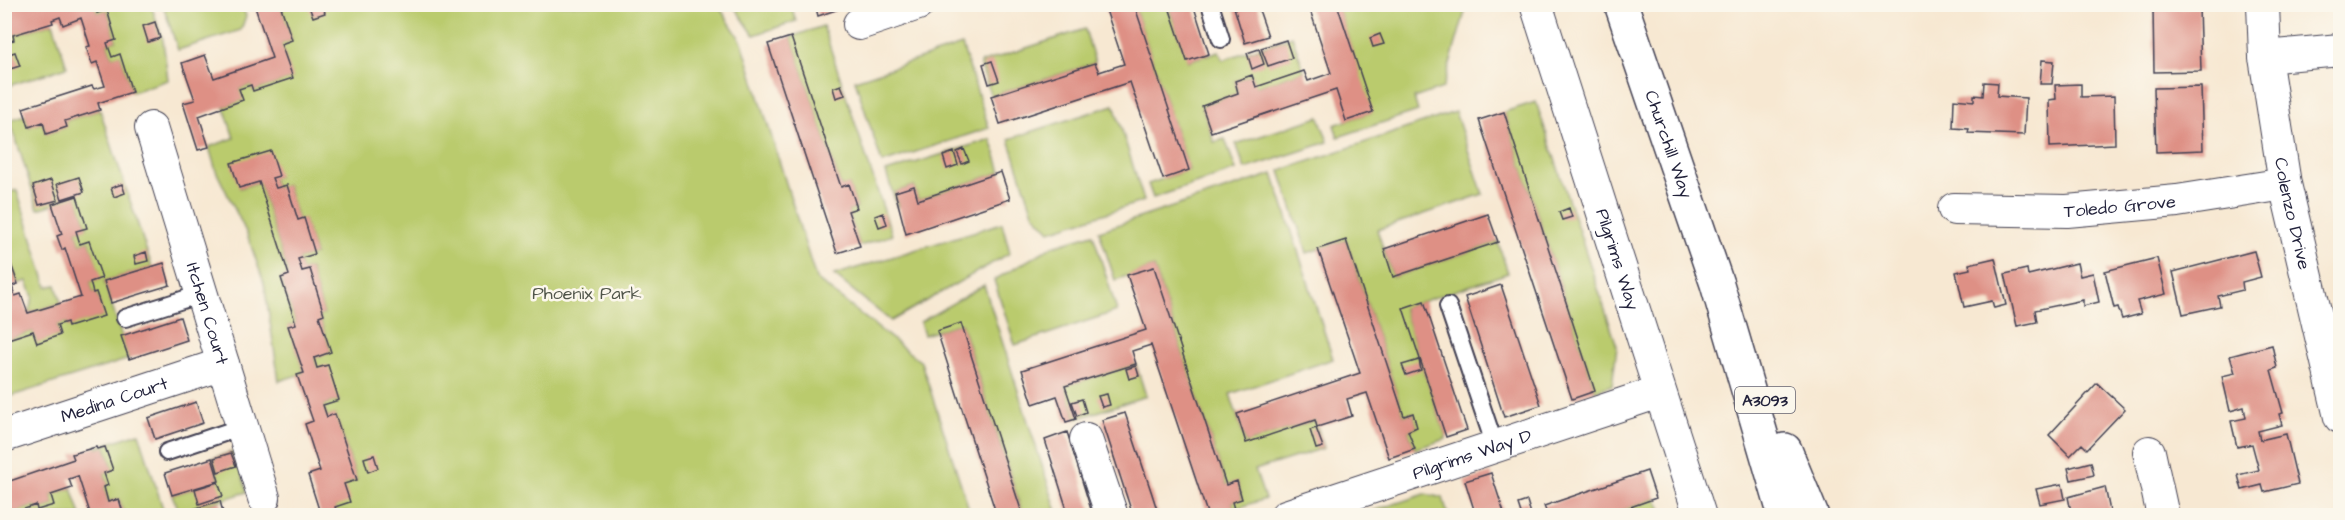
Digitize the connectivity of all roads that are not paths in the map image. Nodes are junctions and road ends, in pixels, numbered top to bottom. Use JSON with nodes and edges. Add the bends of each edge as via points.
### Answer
{"nodes":[{"id":1,"x":918,"y":4,"type":"edge"},
{"id":2,"x":1210,"y":4,"type":"edge"},
{"id":3,"x":1622,"y":4,"type":"edge"},
{"id":4,"x":2263,"y":4,"type":"edge"},
{"id":5,"x":1537,"y":8,"type":"edge"},
{"id":6,"x":859,"y":24,"type":"dead end"},
{"id":7,"x":1221,"y":39,"type":"dead end"},
{"id":8,"x":2340,"y":50,"type":"edge"},
{"id":9,"x":2265,"y":57,"type":"junction"},
{"id":10,"x":151,"y":128,"type":"dead end"},
{"id":11,"x":2285,"y":184,"type":"junction"},
{"id":12,"x":1954,"y":209,"type":"dead end"},
{"id":13,"x":1717,"y":284,"type":"junction"},
{"id":14,"x":201,"y":294,"type":"junction"},
{"id":15,"x":1448,"y":306,"type":"dead end"},
{"id":16,"x":125,"y":318,"type":"dead end"},
{"id":17,"x":224,"y":364,"type":"junction"},
{"id":18,"x":1659,"y":392,"type":"junction"},
{"id":19,"x":2340,"y":417,"type":"edge"},
{"id":20,"x":243,"y":427,"type":"junction"},
{"id":21,"x":4,"y":436,"type":"edge"},
{"id":22,"x":1086,"y":439,"type":"dead end"},
{"id":23,"x":1495,"y":446,"type":"junction"},
{"id":24,"x":167,"y":452,"type":"dead end"},
{"id":25,"x":2149,"y":452,"type":"dead end"},
{"id":26,"x":264,"y":498,"type":"dead end"},
{"id":27,"x":1112,"y":516,"type":"edge"},
{"id":28,"x":1286,"y":516,"type":"edge"},
{"id":29,"x":1700,"y":516,"type":"edge"},
{"id":30,"x":1785,"y":516,"type":"edge"},
{"id":31,"x":1812,"y":516,"type":"edge"},
{"id":32,"x":2163,"y":516,"type":"edge"}],
"edges":[{"from":1,"to":6,"type":"street"},
{"from":2,"to":7,"type":"lane"},
{"from":3,"to":13,"type":"main road","name":"Churchill Way","number":"A3093"},
{"from":4,"to":9,"type":"street","name":"Colenzo Drive"},
{"from":5,"to":18,"type":"street","name":"Pilgrims Way"},
{"from":8,"to":9,"type":"street"},
{"from":9,"to":11,"type":"street","name":"Colenzo Drive"},
{"from":10,"to":14,"type":"street","name":"Itchen Court"},
{"from":11,"to":12,"type":"street","name":"Toledo Grove","via":[[2177,201],[2067,211]]},
{"from":11,"to":19,"type":"street","name":"Colenzo Drive"},
{"from":13,"to":30,"type":"main road","number":"A3093"},
{"from":13,"to":31,"type":"main road","number":"A3093"},
{"from":14,"to":16,"type":"lane"},
{"from":14,"to":17,"type":"street","name":"Itchen Court"},
{"from":15,"to":23,"type":"lane"},
{"from":17,"to":20,"type":"street","name":"Itchen Court"},
{"from":17,"to":21,"type":"street","name":"Medina Court"},
{"from":18,"to":23,"type":"street","name":"Pilgrims Way D"},
{"from":18,"to":29,"type":"street","name":"Pilgrims Way"},
{"from":20,"to":24,"type":"lane"},
{"from":20,"to":26,"type":"street","name":"Itchen Court"},
{"from":22,"to":27,"type":"street"},
{"from":23,"to":28,"type":"street","name":"Pilgrims Way D"},
{"from":25,"to":32,"type":"street"}]}
